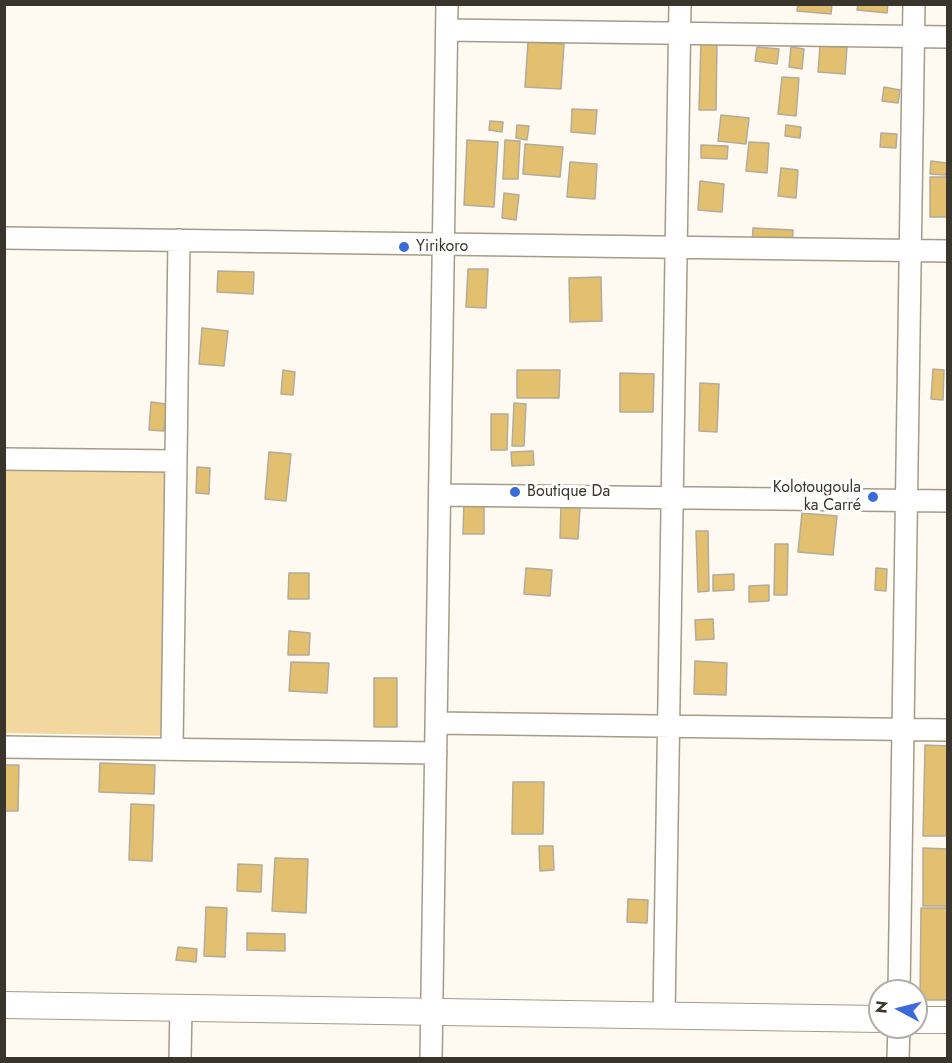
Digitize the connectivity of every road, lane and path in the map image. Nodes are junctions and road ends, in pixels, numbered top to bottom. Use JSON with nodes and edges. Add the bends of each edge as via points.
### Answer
{"nodes":[{"id":1,"x":447,"y":4,"type":"edge"},
{"id":2,"x":680,"y":4,"type":"edge"},
{"id":3,"x":914,"y":4,"type":"edge"},
{"id":4,"x":447,"y":30,"type":"junction"},
{"id":5,"x":680,"y":33,"type":"junction"},
{"id":6,"x":914,"y":36,"type":"junction"},
{"id":7,"x":948,"y":37,"type":"edge"},
{"id":8,"x":4,"y":238,"type":"edge"},
{"id":9,"x":180,"y":240,"type":"junction"},
{"id":10,"x":443,"y":244,"type":"junction"},
{"id":11,"x":676,"y":247,"type":"junction"},
{"id":12,"x":910,"y":251,"type":"junction"},
{"id":13,"x":948,"y":251,"type":"edge"},
{"id":14,"x":4,"y":459,"type":"edge"},
{"id":15,"x":176,"y":461,"type":"junction"},
{"id":16,"x":440,"y":495,"type":"junction"},
{"id":17,"x":672,"y":498,"type":"junction"},
{"id":18,"x":907,"y":501,"type":"junction"},
{"id":19,"x":948,"y":501,"type":"edge"},
{"id":20,"x":436,"y":723,"type":"junction"},
{"id":21,"x":669,"y":726,"type":"junction"},
{"id":22,"x":903,"y":730,"type":"junction"},
{"id":23,"x":948,"y":730,"type":"edge"},
{"id":24,"x":4,"y":747,"type":"edge"},
{"id":25,"x":172,"y":749,"type":"junction"},
{"id":26,"x":436,"y":753,"type":"junction"},
{"id":27,"x":899,"y":979,"type":"edge"},
{"id":28,"x":4,"y":1005,"type":"edge"},
{"id":29,"x":181,"y":1008,"type":"junction"},
{"id":30,"x":432,"y":1011,"type":"junction"},
{"id":31,"x":664,"y":1015,"type":"junction"},
{"id":32,"x":868,"y":1019,"type":"edge"},
{"id":33,"x":928,"y":1020,"type":"edge"},
{"id":34,"x":948,"y":1020,"type":"edge"},
{"id":35,"x":898,"y":1039,"type":"edge"},
{"id":36,"x":180,"y":1059,"type":"edge"},
{"id":37,"x":431,"y":1059,"type":"edge"},
{"id":38,"x":898,"y":1059,"type":"edge"}],
"edges":[{"from":1,"to":4,"type":"street"},
{"from":2,"to":5,"type":"street"},
{"from":3,"to":6,"type":"street"},
{"from":4,"to":5,"type":"street"},
{"from":4,"to":10,"type":"street"},
{"from":5,"to":6,"type":"street"},
{"from":5,"to":11,"type":"street"},
{"from":6,"to":7,"type":"street"},
{"from":6,"to":12,"type":"street"},
{"from":8,"to":9,"type":"street"},
{"from":9,"to":10,"type":"street"},
{"from":9,"to":15,"type":"street"},
{"from":10,"to":11,"type":"street"},
{"from":10,"to":16,"type":"street"},
{"from":11,"to":12,"type":"street"},
{"from":11,"to":17,"type":"street"},
{"from":12,"to":13,"type":"street"},
{"from":12,"to":18,"type":"street"},
{"from":14,"to":15,"type":"street"},
{"from":15,"to":25,"type":"street"},
{"from":16,"to":17,"type":"street"},
{"from":16,"to":20,"type":"street"},
{"from":17,"to":18,"type":"street"},
{"from":17,"to":21,"type":"street"},
{"from":18,"to":19,"type":"street"},
{"from":18,"to":22,"type":"street"},
{"from":20,"to":21,"type":"street"},
{"from":20,"to":26,"type":"street"},
{"from":21,"to":22,"type":"street"},
{"from":21,"to":31,"type":"street"},
{"from":22,"to":23,"type":"street"},
{"from":22,"to":27,"type":"street"},
{"from":24,"to":25,"type":"street"},
{"from":25,"to":26,"type":"street"},
{"from":26,"to":30,"type":"street"},
{"from":28,"to":29,"type":"street"},
{"from":29,"to":30,"type":"street"},
{"from":29,"to":36,"type":"street"},
{"from":30,"to":31,"type":"street"},
{"from":30,"to":37,"type":"street"},
{"from":31,"to":32,"type":"street"},
{"from":33,"to":34,"type":"street"},
{"from":35,"to":38,"type":"street"}]}
